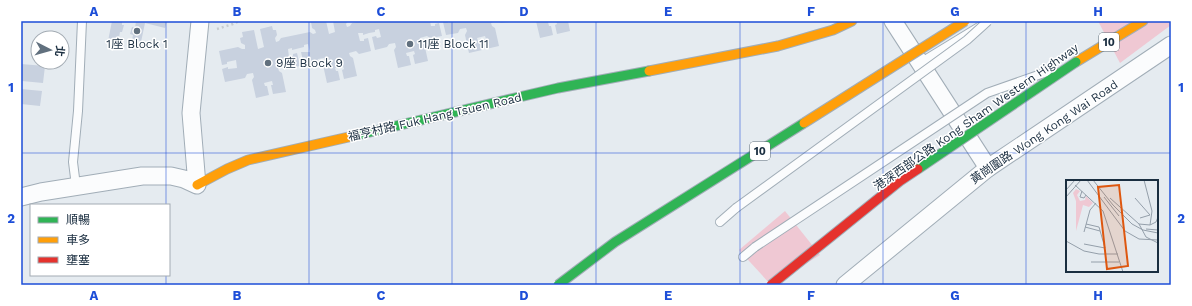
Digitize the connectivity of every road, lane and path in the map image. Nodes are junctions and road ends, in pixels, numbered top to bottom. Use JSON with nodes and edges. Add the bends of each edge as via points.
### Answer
{"nodes":[{"id":1,"x":82,"y":21,"type":"edge"},
{"id":2,"x":200,"y":21,"type":"edge"},
{"id":3,"x":239,"y":21,"type":"edge"},
{"id":4,"x":852,"y":21,"type":"edge"},
{"id":5,"x":892,"y":21,"type":"edge"},
{"id":6,"x":965,"y":21,"type":"edge"},
{"id":7,"x":988,"y":21,"type":"edge"},
{"id":8,"x":1143,"y":21,"type":"edge"},
{"id":9,"x":217,"y":29,"type":"dead end"},
{"id":10,"x":1171,"y":45,"type":"edge"},
{"id":11,"x":1076,"y":62,"type":"junction"},
{"id":12,"x":920,"y":63,"type":"junction"},
{"id":13,"x":988,"y":168,"type":"junction"},
{"id":14,"x":197,"y":185,"type":"junction"},
{"id":15,"x":76,"y":186,"type":"junction"},
{"id":16,"x":21,"y":197,"type":"edge"},
{"id":17,"x":720,"y":222,"type":"dead end"},
{"id":18,"x":743,"y":257,"type":"dead end"},
{"id":19,"x":558,"y":285,"type":"edge"},
{"id":20,"x":771,"y":285,"type":"edge"},
{"id":21,"x":845,"y":285,"type":"edge"}],
"edges":[{"from":1,"to":15,"type":"lane","via":[[74,162]]},
{"from":2,"to":14,"type":"street","via":[[192,113]]},
{"from":3,"to":9,"type":"path"},
{"from":4,"to":14,"type":"main road","name":"福亨村路 Fuk Hang Tsuen Road","via":[[833,30],[778,46],[558,88],[248,160]]},
{"from":5,"to":12,"type":"street"},
{"from":6,"to":19,"type":"main road","number":"10","bridge":true,"via":[[615,242]]},
{"from":7,"to":12,"type":"lane"},
{"from":7,"to":17,"type":"lane","bridge":true,"via":[[967,40]]},
{"from":8,"to":11,"type":"main road","name":"港深西部公路 Kong Sham Western Highway","number":"10"},
{"from":10,"to":13,"type":"street","name":"黃崗圍路 Wong Kong Wai Road"},
{"from":11,"to":18,"type":"lane","bridge":true,"via":[[987,93],[755,246]]},
{"from":11,"to":20,"type":"main road","name":"港深西部公路 Kong Sham Western Highway","number":"10","bridge":true,"via":[[900,181]]},
{"from":12,"to":13,"type":"street"},
{"from":13,"to":21,"type":"street","name":"黃崗圍路 Wong Kong Wai Road"},
{"from":14,"to":15,"type":"street","via":[[184,179],[156,175]]},
{"from":15,"to":16,"type":"street"}]}
